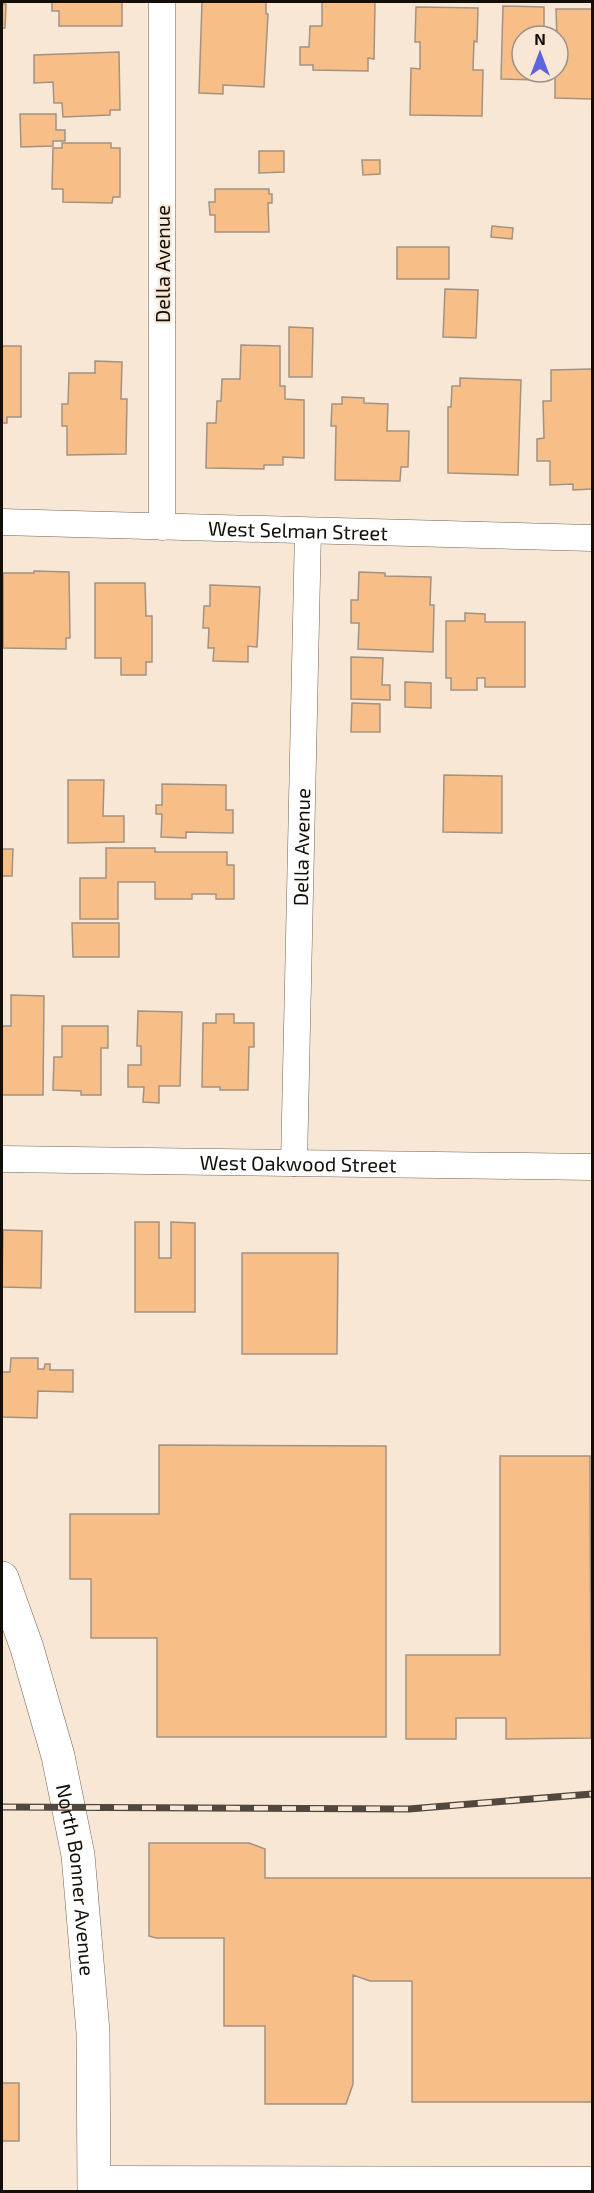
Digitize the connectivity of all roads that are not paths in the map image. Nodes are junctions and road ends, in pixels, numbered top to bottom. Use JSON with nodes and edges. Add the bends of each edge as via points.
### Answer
{"nodes":[{"id":1,"x":162,"y":2,"type":"edge"},
{"id":2,"x":2,"y":522,"type":"edge"},
{"id":3,"x":162,"y":527,"type":"junction"},
{"id":4,"x":308,"y":531,"type":"junction"},
{"id":5,"x":592,"y":538,"type":"edge"},
{"id":6,"x":2,"y":1159,"type":"edge"},
{"id":7,"x":294,"y":1163,"type":"junction"},
{"id":8,"x":592,"y":1167,"type":"edge"},
{"id":9,"x":2,"y":1578,"type":"edge"},
{"id":10,"x":592,"y":2180,"type":"edge"},
{"id":11,"x":94,"y":2185,"type":"edge"}],
"edges":[{"from":1,"to":3,"type":"street","name":"Della Avenue"},
{"from":2,"to":3,"type":"street","name":"West Selman Street"},
{"from":3,"to":4,"type":"street","name":"West Selman Street"},
{"from":4,"to":5,"type":"street","name":"West Selman Street"},
{"from":4,"to":7,"type":"street","name":"Della Avenue"},
{"from":6,"to":7,"type":"street","name":"West Oakwood Street"},
{"from":7,"to":8,"type":"street","name":"West Oakwood Street"},
{"from":9,"to":11,"type":"street","name":"North Bonner Avenue","via":[[58,1756],[78,1856],[93,2032]]},
{"from":10,"to":11,"type":"street"}]}
